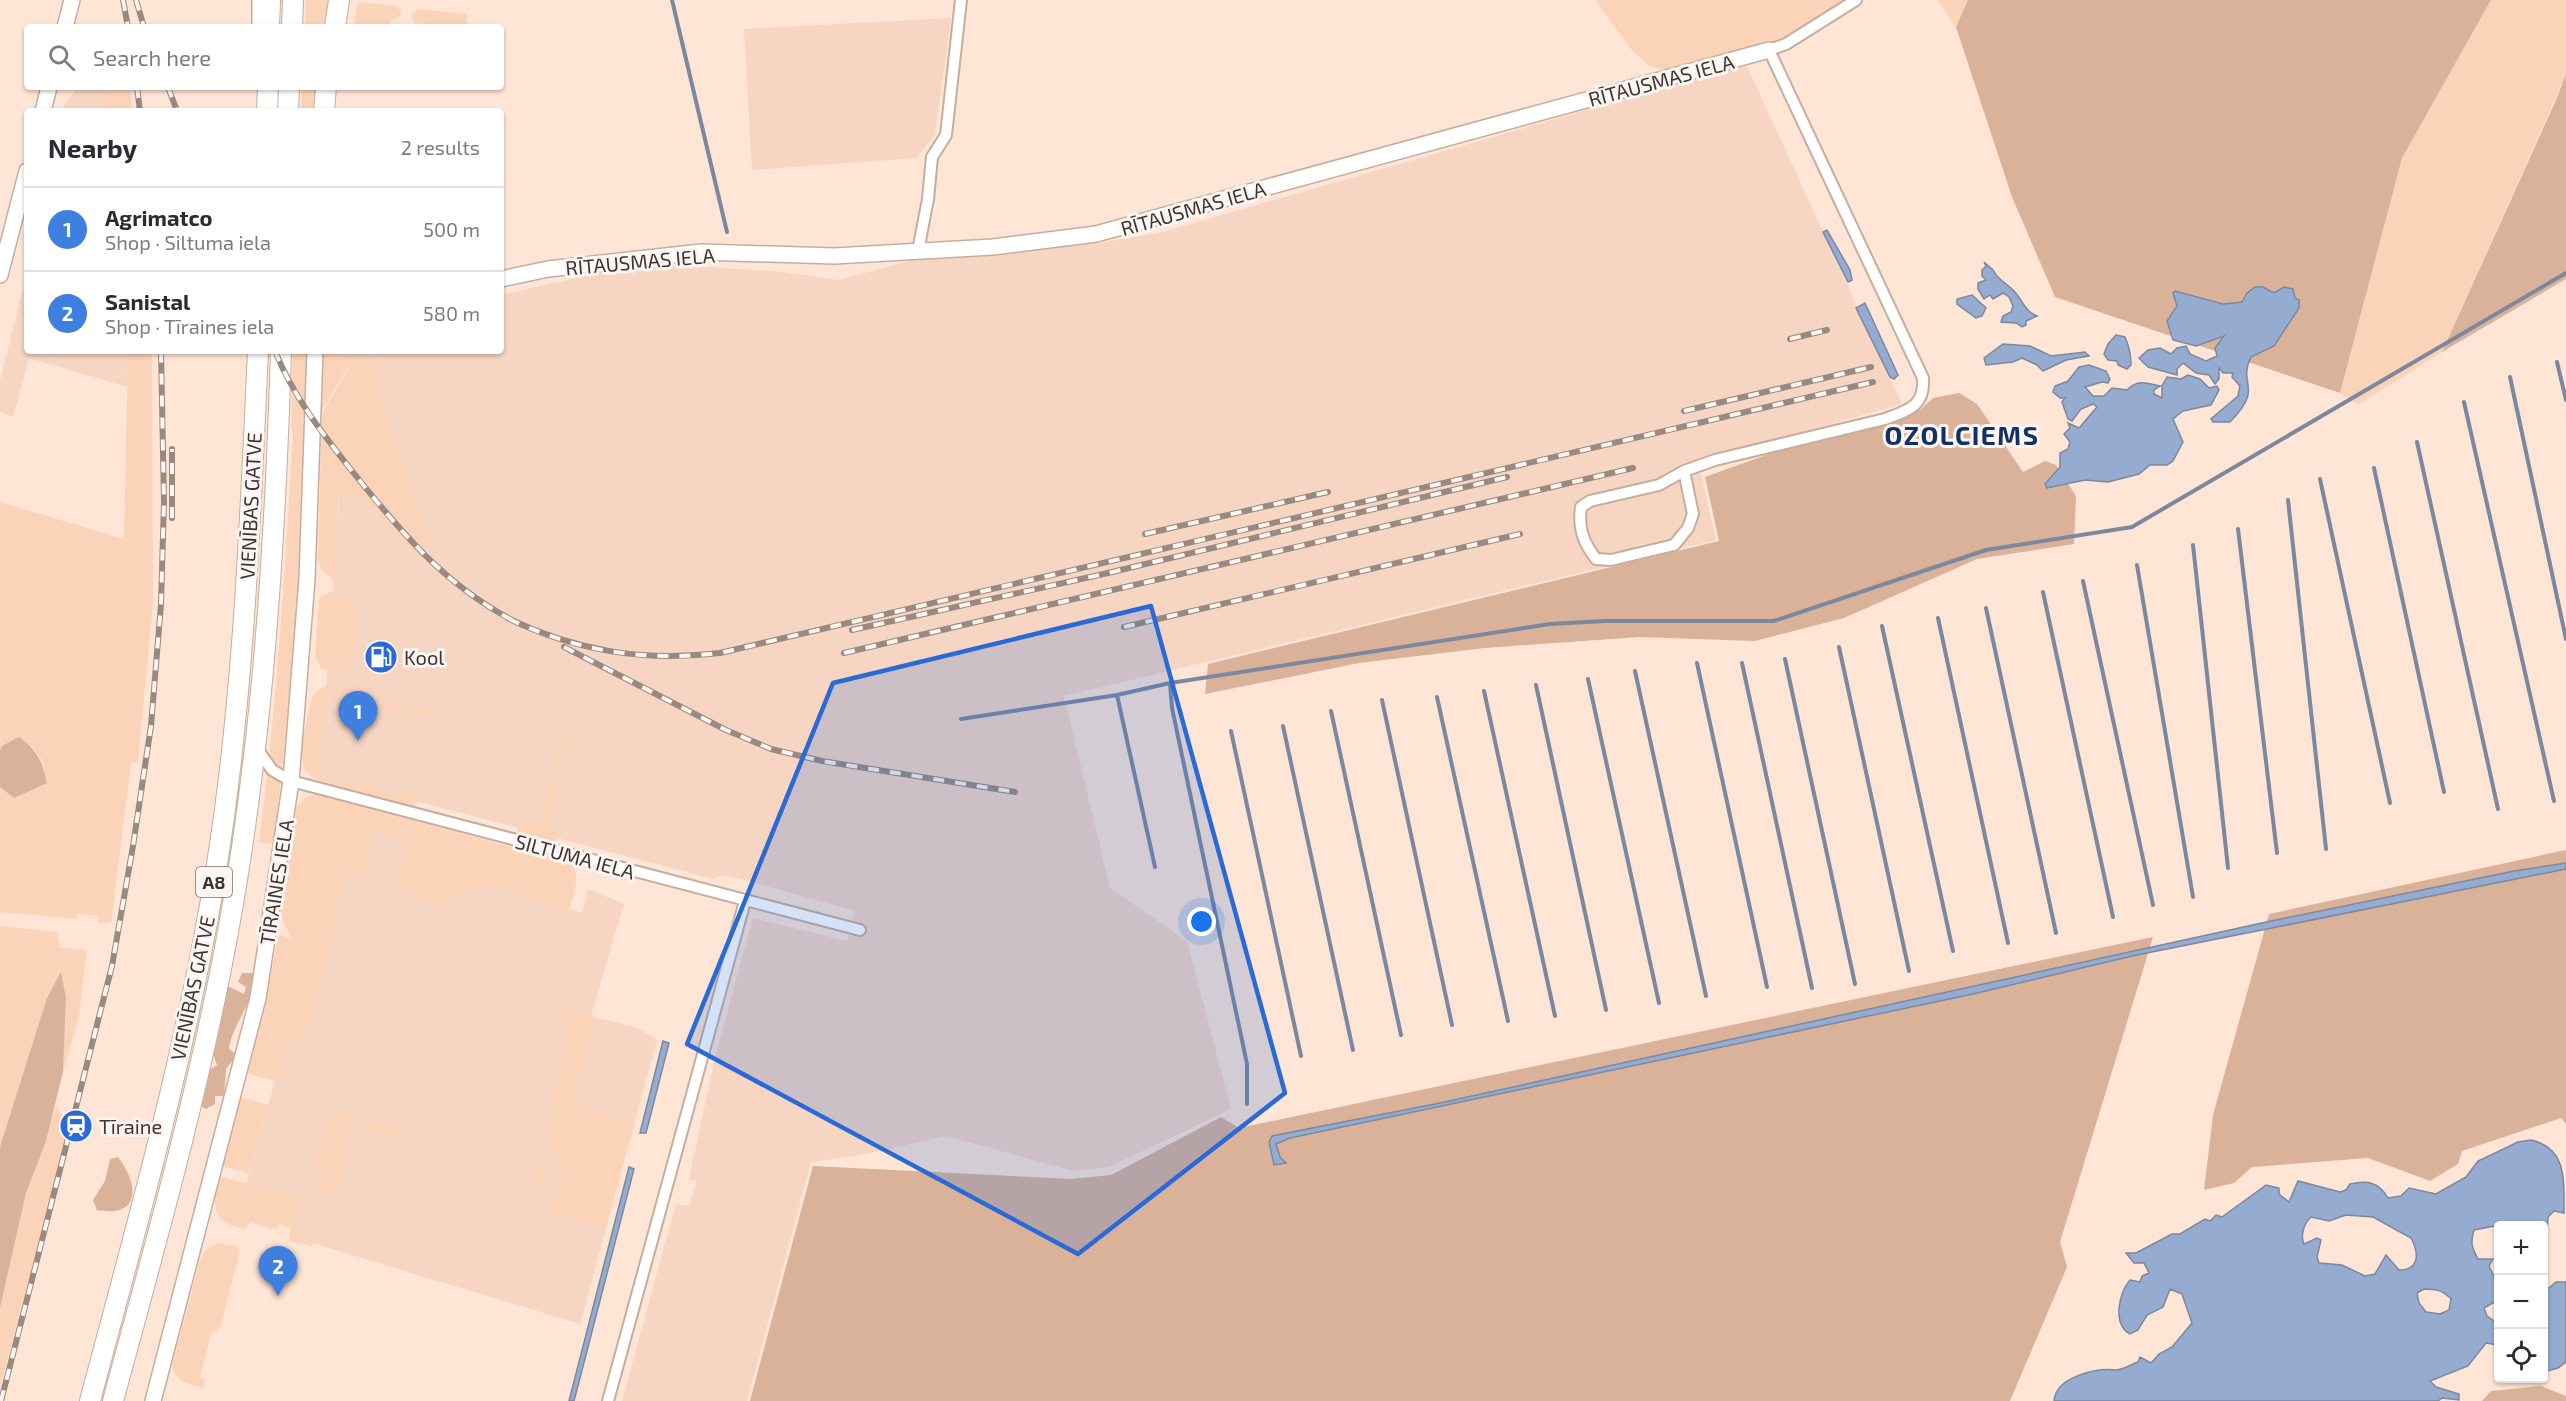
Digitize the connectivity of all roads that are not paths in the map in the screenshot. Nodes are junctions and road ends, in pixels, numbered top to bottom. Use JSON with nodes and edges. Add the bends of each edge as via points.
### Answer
{"nodes":[{"id":1,"x":72,"y":0,"type":"edge"},
{"id":2,"x":260,"y":0,"type":"edge"},
{"id":3,"x":270,"y":0,"type":"edge"},
{"id":4,"x":293,"y":0,"type":"edge"},
{"id":5,"x":339,"y":0,"type":"edge"},
{"id":6,"x":961,"y":0,"type":"edge"},
{"id":7,"x":1856,"y":0,"type":"edge"},
{"id":8,"x":66,"y":24,"type":"edge"},
{"id":9,"x":260,"y":24,"type":"edge"},
{"id":10,"x":269,"y":24,"type":"edge"},
{"id":11,"x":292,"y":24,"type":"edge"},
{"id":12,"x":335,"y":24,"type":"edge"},
{"id":13,"x":1769,"y":50,"type":"junction"},
{"id":14,"x":48,"y":90,"type":"edge"},
{"id":15,"x":259,"y":90,"type":"edge"},
{"id":16,"x":268,"y":90,"type":"edge"},
{"id":17,"x":289,"y":90,"type":"edge"},
{"id":18,"x":326,"y":90,"type":"edge"},
{"id":19,"x":44,"y":108,"type":"edge"},
{"id":20,"x":259,"y":108,"type":"edge"},
{"id":21,"x":267,"y":108,"type":"edge"},
{"id":22,"x":288,"y":108,"type":"edge"},
{"id":23,"x":324,"y":108,"type":"edge"},
{"id":24,"x":24,"y":183,"type":"edge"},
{"id":25,"x":918,"y":251,"type":"junction"},
{"id":26,"x":0,"y":275,"type":"edge"},
{"id":27,"x":504,"y":278,"type":"edge"},
{"id":28,"x":258,"y":354,"type":"edge"},
{"id":29,"x":281,"y":354,"type":"edge"},
{"id":30,"x":315,"y":354,"type":"edge"},
{"id":31,"x":1684,"y":471,"type":"junction"},
{"id":32,"x":256,"y":747,"type":"junction"},
{"id":33,"x":291,"y":781,"type":"junction"},
{"id":34,"x":745,"y":901,"type":"junction"},
{"id":35,"x":860,"y":930,"type":"dead end"},
{"id":36,"x":90,"y":1401,"type":"edge"},
{"id":37,"x":113,"y":1401,"type":"edge"},
{"id":38,"x":153,"y":1401,"type":"edge"},
{"id":39,"x":608,"y":1401,"type":"edge"}],
"edges":[{"from":1,"to":8,"type":"street"},
{"from":2,"to":9,"type":"street"},
{"from":3,"to":10,"type":"highway"},
{"from":4,"to":11,"type":"highway"},
{"from":5,"to":12,"type":"highway"},
{"from":6,"to":25,"type":"street","via":[[946,135],[932,157]]},
{"from":7,"to":13,"type":"street","name":"RĪTAUSMAS IELA","via":[[1786,44]]},
{"from":13,"to":25,"type":"street","name":"RĪTAUSMAS IELA","via":[[1117,230],[1048,241]]},
{"from":13,"to":31,"type":"street","via":[[1923,378],[1924,392],[1912,409],[1885,419]]},
{"from":14,"to":19,"type":"street"},
{"from":15,"to":20,"type":"street"},
{"from":16,"to":21,"type":"highway"},
{"from":17,"to":22,"type":"highway"},
{"from":18,"to":23,"type":"highway"},
{"from":24,"to":26,"type":"street"},
{"from":25,"to":27,"type":"street","name":"RĪTAUSMAS IELA","via":[[834,256],[701,252],[548,269]]},
{"from":28,"to":36,"type":"highway","name":"VIENĪBAS GATVE","number":"A8","via":[[244,621],[217,863],[205,935],[154,1162]]},
{"from":29,"to":32,"type":"highway","name":"VIENĪBAS GATVE","number":"A8","via":[[271,562]]},
{"from":30,"to":33,"type":"street","name":"TĪRAINES IELA","via":[[307,579]]},
{"from":31,"to":31,"type":"street","via":[[1659,485],[1590,501],[1581,507],[1579,522],[1584,543],[1596,559],[1611,560],[1674,544],[1689,528],[1693,514]]},
{"from":32,"to":33,"type":"street","via":[[272,770]]},
{"from":32,"to":37,"type":"highway","name":"VIENĪBAS GATVE","number":"A8","via":[[215,999]]},
{"from":33,"to":34,"type":"street","name":"SILTUMA IELA"},
{"from":33,"to":38,"type":"street","name":"TĪRAINES IELA","via":[[258,998]]},
{"from":34,"to":35,"type":"street","name":"SILTUMA IELA"},
{"from":34,"to":39,"type":"street"}]}
